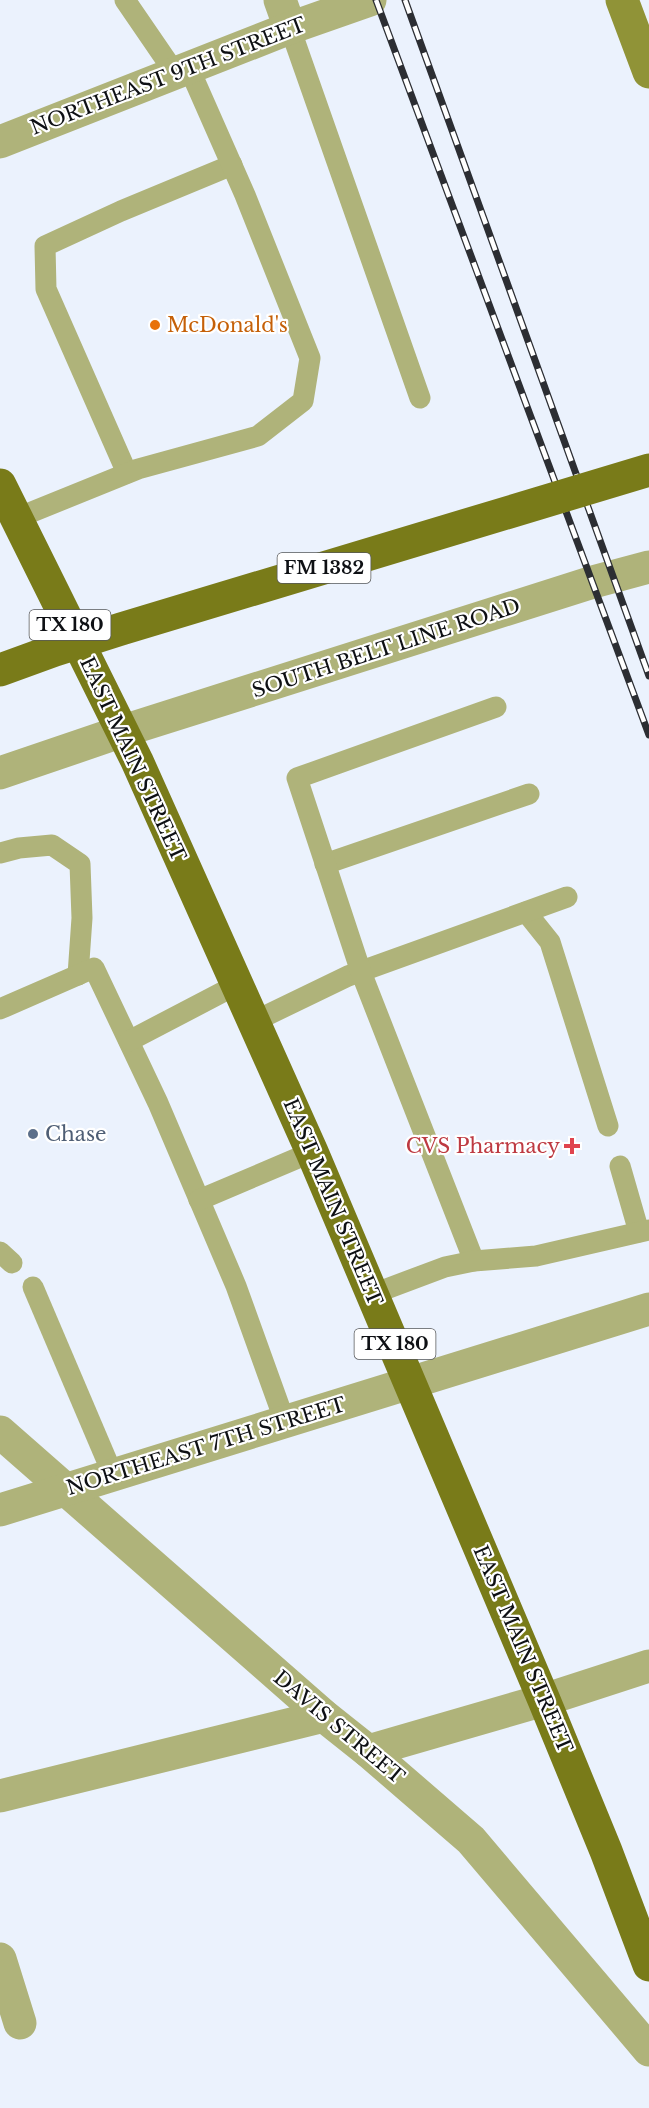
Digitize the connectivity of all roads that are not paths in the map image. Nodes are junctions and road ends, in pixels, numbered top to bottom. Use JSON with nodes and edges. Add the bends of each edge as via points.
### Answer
{"nodes":[{"id":1,"x":125,"y":0,"type":"edge"},
{"id":2,"x":370,"y":0,"type":"edge"},
{"id":3,"x":622,"y":0,"type":"edge"},
{"id":4,"x":285,"y":14,"type":"edge"},
{"id":5,"x":182,"y":71,"type":"junction"},
{"id":6,"x":649,"y":72,"type":"edge"},
{"id":7,"x":0,"y":142,"type":"edge"},
{"id":8,"x":232,"y":165,"type":"junction"},
{"id":9,"x":420,"y":398,"type":"dead end"},
{"id":10,"x":649,"y":470,"type":"edge"},
{"id":11,"x":132,"y":471,"type":"junction"},
{"id":12,"x":0,"y":485,"type":"edge"},
{"id":13,"x":16,"y":518,"type":"junction"},
{"id":14,"x":649,"y":567,"type":"edge"},
{"id":15,"x":0,"y":670,"type":"edge"},
{"id":16,"x":496,"y":707,"type":"dead end"},
{"id":17,"x":123,"y":731,"type":"junction"},
{"id":18,"x":0,"y":773,"type":"edge"},
{"id":19,"x":529,"y":794,"type":"dead end"},
{"id":20,"x":0,"y":853,"type":"edge"},
{"id":21,"x":326,"y":864,"type":"junction"},
{"id":22,"x":567,"y":897,"type":"dead end"},
{"id":23,"x":526,"y":912,"type":"junction"},
{"id":24,"x":361,"y":972,"type":"junction"},
{"id":25,"x":78,"y":975,"type":"junction"},
{"id":26,"x":238,"y":984,"type":"junction"},
{"id":27,"x":0,"y":1009,"type":"edge"},
{"id":28,"x":255,"y":1021,"type":"junction"},
{"id":29,"x":129,"y":1041,"type":"junction"},
{"id":30,"x":608,"y":1126,"type":"dead end"},
{"id":31,"x":312,"y":1152,"type":"junction"},
{"id":32,"x":620,"y":1166,"type":"dead end"},
{"id":33,"x":199,"y":1200,"type":"junction"},
{"id":34,"x":644,"y":1231,"type":"edge"},
{"id":35,"x":474,"y":1261,"type":"junction"},
{"id":36,"x":33,"y":1287,"type":"dead end"},
{"id":37,"x":373,"y":1294,"type":"junction"},
{"id":38,"x":649,"y":1309,"type":"edge"},
{"id":39,"x":411,"y":1383,"type":"junction"},
{"id":40,"x":285,"y":1422,"type":"junction"},
{"id":41,"x":0,"y":1432,"type":"edge"},
{"id":42,"x":113,"y":1475,"type":"junction"},
{"id":43,"x":65,"y":1489,"type":"junction"},
{"id":44,"x":0,"y":1509,"type":"edge"},
{"id":45,"x":649,"y":1666,"type":"edge"},
{"id":46,"x":544,"y":1700,"type":"junction"},
{"id":47,"x":324,"y":1716,"type":"junction"},
{"id":48,"x":368,"y":1751,"type":"junction"},
{"id":49,"x":0,"y":1796,"type":"edge"},
{"id":50,"x":0,"y":1959,"type":"edge"},
{"id":51,"x":649,"y":1965,"type":"edge"},
{"id":52,"x":20,"y":2023,"type":"dead end"},
{"id":53,"x":649,"y":2050,"type":"edge"}],
"edges":[{"from":1,"to":5,"type":"lane"},
{"from":2,"to":4,"type":"street","name":"NORTHEAST 9TH STREET"},
{"from":3,"to":6,"type":"main road"},
{"from":4,"to":5,"type":"street","name":"NORTHEAST 9TH STREET"},
{"from":4,"to":9,"type":"lane"},
{"from":5,"to":7,"type":"street","name":"NORTHEAST 9TH STREET"},
{"from":5,"to":8,"type":"lane"},
{"from":8,"to":11,"type":"lane","via":[[310,358],[303,401],[258,436]]},
{"from":8,"to":11,"type":"lane","via":[[45,246],[46,289]]},
{"from":10,"to":15,"type":"main road","number":"FM 1382","bridge":true,"via":[[121,629]]},
{"from":11,"to":13,"type":"lane"},
{"from":12,"to":13,"type":"main road","name":"EAST MAIN STREET","number":"TX 180"},
{"from":13,"to":17,"type":"main road","name":"EAST MAIN STREET","number":"TX 180"},
{"from":14,"to":17,"type":"street","name":"SOUTH BELT LINE ROAD"},
{"from":16,"to":21,"type":"lane","via":[[297,778]]},
{"from":17,"to":18,"type":"street","name":"SOUTH BELT LINE ROAD"},
{"from":17,"to":26,"type":"main road","name":"EAST MAIN STREET","number":"TX 180"},
{"from":19,"to":21,"type":"lane"},
{"from":20,"to":25,"type":"lane","via":[[52,845],[80,864]]},
{"from":21,"to":24,"type":"lane"},
{"from":22,"to":23,"type":"lane"},
{"from":23,"to":24,"type":"lane"},
{"from":23,"to":30,"type":"lane","via":[[550,942]]},
{"from":24,"to":28,"type":"lane"},
{"from":24,"to":35,"type":"lane"},
{"from":25,"to":27,"type":"lane"},
{"from":25,"to":29,"type":"lane","via":[[94,968]]},
{"from":26,"to":28,"type":"main road","name":"EAST MAIN STREET","number":"TX 180"},
{"from":26,"to":29,"type":"lane"},
{"from":28,"to":31,"type":"main road","name":"EAST MAIN STREET","number":"TX 180"},
{"from":29,"to":33,"type":"lane"},
{"from":31,"to":33,"type":"lane"},
{"from":31,"to":37,"type":"main road","name":"EAST MAIN STREET","number":"TX 180"},
{"from":32,"to":34,"type":"lane"},
{"from":33,"to":40,"type":"lane","via":[[236,1286]]},
{"from":34,"to":35,"type":"lane","via":[[536,1256]]},
{"from":35,"to":37,"type":"lane","via":[[445,1267]]},
{"from":36,"to":42,"type":"lane"},
{"from":37,"to":39,"type":"main road","name":"EAST MAIN STREET","number":"TX 180"},
{"from":38,"to":39,"type":"street","name":"NORTHEAST 7TH STREET"},
{"from":39,"to":40,"type":"street","name":"NORTHEAST 7TH STREET"},
{"from":39,"to":46,"type":"main road","name":"EAST MAIN STREET","number":"TX 180"},
{"from":40,"to":42,"type":"street","name":"NORTHEAST 7TH STREET"},
{"from":41,"to":43,"type":"street","name":"DAVIS STREET"},
{"from":42,"to":43,"type":"street","name":"NORTHEAST 7TH STREET"},
{"from":43,"to":44,"type":"street","name":"NORTHEAST 7TH STREET"},
{"from":43,"to":47,"type":"street","name":"DAVIS STREET"},
{"from":45,"to":46,"type":"street"},
{"from":46,"to":48,"type":"street"},
{"from":46,"to":51,"type":"main road","name":"EAST MAIN STREET","number":"TX 180"},
{"from":47,"to":48,"type":"street","name":"DAVIS STREET"},
{"from":47,"to":49,"type":"street"},
{"from":48,"to":53,"type":"street","name":"DAVIS STREET","via":[[471,1840]]},
{"from":50,"to":52,"type":"street"}]}
